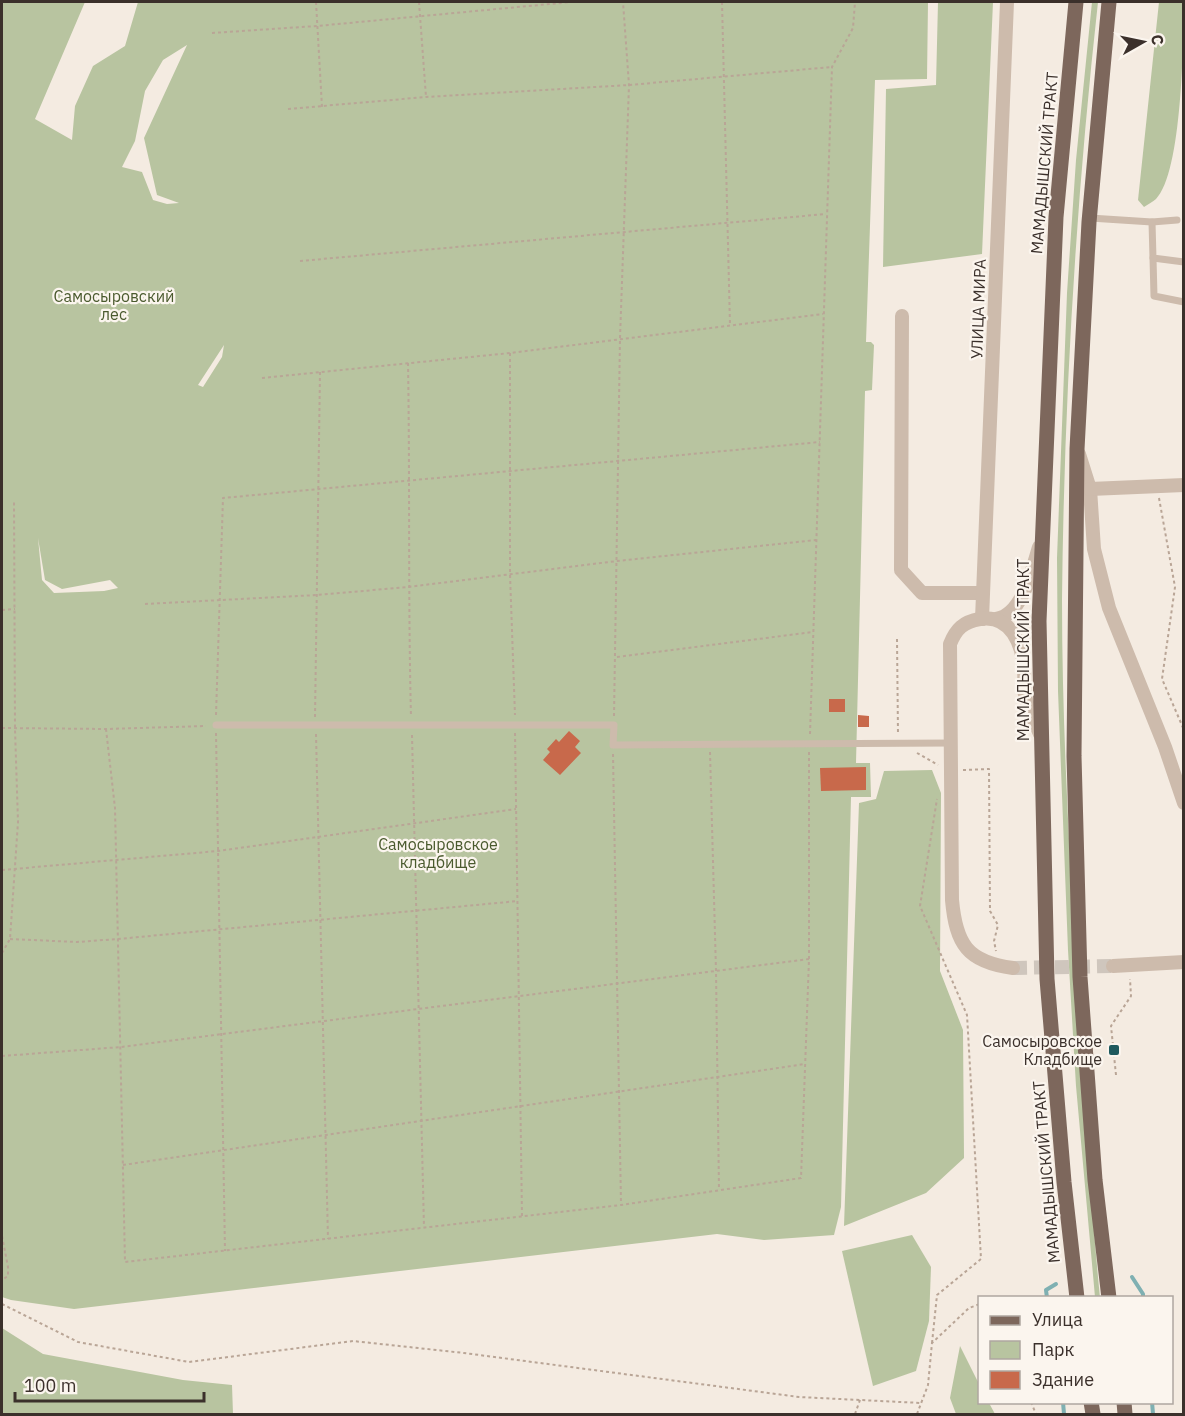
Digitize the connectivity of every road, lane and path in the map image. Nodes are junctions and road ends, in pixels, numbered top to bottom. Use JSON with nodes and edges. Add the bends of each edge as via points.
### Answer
{"nodes":[{"id":1,"x":316,"y":2,"type":"edge"},
{"id":2,"x":419,"y":2,"type":"edge"},
{"id":3,"x":571,"y":2,"type":"edge"},
{"id":4,"x":623,"y":2,"type":"edge"},
{"id":5,"x":722,"y":2,"type":"edge"},
{"id":6,"x":855,"y":2,"type":"edge"},
{"id":7,"x":1007,"y":2,"type":"edge"},
{"id":8,"x":1076,"y":2,"type":"edge"},
{"id":9,"x":1109,"y":2,"type":"edge"},
{"id":10,"x":420,"y":16,"type":"junction"},
{"id":11,"x":317,"y":26,"type":"junction"},
{"id":12,"x":212,"y":33,"type":"dead end"},
{"id":13,"x":832,"y":67,"type":"junction"},
{"id":14,"x":723,"y":77,"type":"junction"},
{"id":15,"x":629,"y":85,"type":"junction"},
{"id":16,"x":426,"y":97,"type":"junction"},
{"id":17,"x":322,"y":107,"type":"junction"},
{"id":18,"x":288,"y":109,"type":"dead end"},
{"id":19,"x":827,"y":214,"type":"junction"},
{"id":20,"x":1089,"y":218,"type":"junction"},
{"id":21,"x":1177,"y":220,"type":"dead end"},
{"id":22,"x":1152,"y":222,"type":"junction"},
{"id":23,"x":727,"y":223,"type":"junction"},
{"id":24,"x":624,"y":232,"type":"junction"},
{"id":25,"x":1153,"y":258,"type":"junction"},
{"id":26,"x":300,"y":261,"type":"dead end"},
{"id":27,"x":1184,"y":262,"type":"edge"},
{"id":28,"x":1184,"y":302,"type":"edge"},
{"id":29,"x":824,"y":314,"type":"junction"},
{"id":30,"x":902,"y":316,"type":"dead end"},
{"id":31,"x":730,"y":325,"type":"junction"},
{"id":32,"x":620,"y":338,"type":"junction"},
{"id":33,"x":510,"y":353,"type":"junction"},
{"id":34,"x":408,"y":363,"type":"junction"},
{"id":35,"x":320,"y":372,"type":"junction"},
{"id":36,"x":262,"y":378,"type":"dead end"},
{"id":37,"x":819,"y":442,"type":"junction"},
{"id":38,"x":1077,"y":449,"type":"junction"},
{"id":39,"x":618,"y":462,"type":"junction"},
{"id":40,"x":511,"y":471,"type":"junction"},
{"id":41,"x":410,"y":480,"type":"junction"},
{"id":42,"x":1184,"y":485,"type":"edge"},
{"id":43,"x":1156,"y":486,"type":"junction"},
{"id":44,"x":319,"y":489,"type":"junction"},
{"id":45,"x":1090,"y":489,"type":"junction"},
{"id":46,"x":14,"y":500,"type":"dead end"},
{"id":47,"x":816,"y":540,"type":"junction"},
{"id":48,"x":1041,"y":540,"type":"junction"},
{"id":49,"x":618,"y":561,"type":"junction"},
{"id":50,"x":510,"y":574,"type":"junction"},
{"id":51,"x":408,"y":587,"type":"junction"},
{"id":52,"x":982,"y":593,"type":"junction"},
{"id":53,"x":317,"y":595,"type":"junction"},
{"id":54,"x":220,"y":600,"type":"junction"},
{"id":55,"x":144,"y":604,"type":"dead end"},
{"id":56,"x":15,"y":609,"type":"junction"},
{"id":57,"x":2,"y":610,"type":"edge"},
{"id":58,"x":989,"y":619,"type":"junction"},
{"id":59,"x":813,"y":632,"type":"junction"},
{"id":60,"x":615,"y":657,"type":"junction"},
{"id":61,"x":515,"y":725,"type":"junction"},
{"id":62,"x":614,"y":725,"type":"junction"},
{"id":63,"x":216,"y":726,"type":"junction"},
{"id":64,"x":316,"y":726,"type":"junction"},
{"id":65,"x":412,"y":726,"type":"junction"},
{"id":66,"x":2,"y":728,"type":"edge"},
{"id":67,"x":15,"y":729,"type":"junction"},
{"id":68,"x":106,"y":729,"type":"junction"},
{"id":69,"x":1184,"y":730,"type":"edge"},
{"id":70,"x":1041,"y":737,"type":"junction"},
{"id":71,"x":952,"y":743,"type":"junction"},
{"id":72,"x":809,"y":744,"type":"junction"},
{"id":73,"x":613,"y":745,"type":"junction"},
{"id":74,"x":710,"y":745,"type":"junction"},
{"id":75,"x":938,"y":796,"type":"dead end"},
{"id":76,"x":1184,"y":803,"type":"edge"},
{"id":77,"x":516,"y":809,"type":"junction"},
{"id":78,"x":414,"y":823,"type":"junction"},
{"id":79,"x":318,"y":837,"type":"junction"},
{"id":80,"x":218,"y":851,"type":"junction"},
{"id":81,"x":116,"y":860,"type":"junction"},
{"id":82,"x":16,"y":869,"type":"junction"},
{"id":83,"x":2,"y":870,"type":"edge"},
{"id":84,"x":518,"y":901,"type":"junction"},
{"id":85,"x":416,"y":911,"type":"junction"},
{"id":86,"x":320,"y":920,"type":"junction"},
{"id":87,"x":219,"y":930,"type":"junction"},
{"id":88,"x":10,"y":939,"type":"junction"},
{"id":89,"x":118,"y":939,"type":"junction"},
{"id":90,"x":2,"y":953,"type":"edge"},
{"id":91,"x":809,"y":959,"type":"junction"},
{"id":92,"x":1184,"y":962,"type":"edge"},
{"id":93,"x":1169,"y":963,"type":"junction"},
{"id":94,"x":1113,"y":966,"type":"tunnel mouth"},
{"id":95,"x":1013,"y":968,"type":"tunnel mouth"},
{"id":96,"x":1184,"y":969,"type":"edge"},
{"id":97,"x":716,"y":971,"type":"junction"},
{"id":98,"x":617,"y":984,"type":"junction"},
{"id":99,"x":1131,"y":996,"type":"dead end"},
{"id":100,"x":519,"y":997,"type":"junction"},
{"id":101,"x":418,"y":1009,"type":"junction"},
{"id":102,"x":323,"y":1022,"type":"junction"},
{"id":103,"x":221,"y":1034,"type":"junction"},
{"id":104,"x":121,"y":1047,"type":"junction"},
{"id":105,"x":2,"y":1056,"type":"edge"},
{"id":106,"x":805,"y":1064,"type":"junction"},
{"id":107,"x":1116,"y":1075,"type":"dead end"},
{"id":108,"x":718,"y":1077,"type":"junction"},
{"id":109,"x":619,"y":1092,"type":"junction"},
{"id":110,"x":520,"y":1106,"type":"junction"},
{"id":111,"x":421,"y":1121,"type":"junction"},
{"id":112,"x":325,"y":1135,"type":"junction"},
{"id":113,"x":224,"y":1150,"type":"junction"},
{"id":114,"x":123,"y":1165,"type":"junction"},
{"id":115,"x":719,"y":1190,"type":"junction"},
{"id":116,"x":621,"y":1205,"type":"junction"},
{"id":117,"x":522,"y":1216,"type":"junction"},
{"id":118,"x":424,"y":1228,"type":"junction"},
{"id":119,"x":2,"y":1236,"type":"edge"},
{"id":120,"x":328,"y":1239,"type":"junction"},
{"id":121,"x":225,"y":1251,"type":"junction"},
{"id":122,"x":2,"y":1280,"type":"edge"},
{"id":123,"x":1077,"y":1296,"type":"edge"},
{"id":124,"x":1110,"y":1296,"type":"edge"},
{"id":125,"x":2,"y":1304,"type":"edge"},
{"id":126,"x":978,"y":1305,"type":"edge"},
{"id":127,"x":932,"y":1343,"type":"junction"},
{"id":128,"x":860,"y":1400,"type":"junction"},
{"id":129,"x":921,"y":1403,"type":"junction"},
{"id":130,"x":855,"y":1414,"type":"edge"},
{"id":131,"x":917,"y":1414,"type":"edge"}],
"edges":[{"from":1,"to":11,"type":"path"},
{"from":2,"to":10,"type":"path"},
{"from":3,"to":10,"type":"path"},
{"from":4,"to":15,"type":"path"},
{"from":5,"to":14,"type":"path"},
{"from":6,"to":13,"type":"path","via":[[852,28]]},
{"from":7,"to":52,"type":"street","name":"УЛИЦА МИРА"},
{"from":8,"to":48,"type":"main road","name":"МАМАДЫШСКИЙ ТРАКТ","via":[[1056,217]]},
{"from":9,"to":20,"type":"main road"},
{"from":10,"to":11,"type":"path"},
{"from":10,"to":16,"type":"path"},
{"from":11,"to":12,"type":"path"},
{"from":11,"to":17,"type":"path"},
{"from":13,"to":14,"type":"path"},
{"from":13,"to":19,"type":"path"},
{"from":14,"to":15,"type":"path"},
{"from":14,"to":23,"type":"path"},
{"from":15,"to":16,"type":"path"},
{"from":15,"to":24,"type":"path"},
{"from":16,"to":17,"type":"path"},
{"from":17,"to":18,"type":"path"},
{"from":19,"to":23,"type":"path"},
{"from":19,"to":29,"type":"path"},
{"from":20,"to":22,"type":"lane"},
{"from":20,"to":38,"type":"main road"},
{"from":21,"to":22,"type":"lane"},
{"from":22,"to":25,"type":"lane"},
{"from":23,"to":24,"type":"path"},
{"from":23,"to":31,"type":"path"},
{"from":24,"to":26,"type":"path"},
{"from":24,"to":32,"type":"path"},
{"from":25,"to":27,"type":"lane"},
{"from":25,"to":28,"type":"lane","via":[[1154,296]]},
{"from":29,"to":31,"type":"path"},
{"from":29,"to":37,"type":"path"},
{"from":30,"to":52,"type":"street","via":[[901,570],[922,593]]},
{"from":31,"to":32,"type":"path"},
{"from":32,"to":33,"type":"path"},
{"from":32,"to":39,"type":"path"},
{"from":33,"to":34,"type":"path"},
{"from":33,"to":40,"type":"path"},
{"from":34,"to":35,"type":"path"},
{"from":34,"to":41,"type":"path"},
{"from":35,"to":36,"type":"path"},
{"from":35,"to":44,"type":"path"},
{"from":37,"to":39,"type":"path"},
{"from":37,"to":47,"type":"path"},
{"from":38,"to":45,"type":"street"},
{"from":38,"to":124,"type":"main road","via":[[1074,756],[1080,977],[1095,1180]]},
{"from":39,"to":40,"type":"path"},
{"from":39,"to":49,"type":"path"},
{"from":40,"to":41,"type":"path"},
{"from":40,"to":50,"type":"path"},
{"from":41,"to":44,"type":"path"},
{"from":41,"to":51,"type":"path"},
{"from":42,"to":43,"type":"street"},
{"from":43,"to":45,"type":"street"},
{"from":43,"to":69,"type":"path","via":[[1175,587],[1162,679]]},
{"from":44,"to":53,"type":"path"},
{"from":44,"to":54,"type":"path","via":[[223,498]]},
{"from":45,"to":76,"type":"street","via":[[1094,549],[1108,608]]},
{"from":46,"to":56,"type":"path"},
{"from":47,"to":49,"type":"path"},
{"from":47,"to":59,"type":"path"},
{"from":48,"to":58,"type":"street","via":[[1022,596],[1008,614]]},
{"from":48,"to":70,"type":"main road","name":"МАМАДЫШСКИЙ ТРАКТ"},
{"from":49,"to":50,"type":"path"},
{"from":49,"to":60,"type":"path"},
{"from":50,"to":51,"type":"path"},
{"from":50,"to":61,"type":"path"},
{"from":51,"to":53,"type":"path"},
{"from":51,"to":65,"type":"path"},
{"from":52,"to":58,"type":"street","name":"УЛИЦА МИРА"},
{"from":53,"to":54,"type":"path"},
{"from":53,"to":64,"type":"path"},
{"from":54,"to":55,"type":"path"},
{"from":54,"to":63,"type":"path"},
{"from":56,"to":57,"type":"path"},
{"from":56,"to":67,"type":"path"},
{"from":58,"to":70,"type":"street","via":[[1010,627],[1018,642],[1025,696]]},
{"from":58,"to":71,"type":"street","via":[[964,623],[950,644]]},
{"from":59,"to":60,"type":"path"},
{"from":59,"to":72,"type":"path"},
{"from":60,"to":62,"type":"path"},
{"from":61,"to":62,"type":"lane"},
{"from":61,"to":65,"type":"lane"},
{"from":61,"to":77,"type":"path"},
{"from":62,"to":73,"type":"lane"},
{"from":63,"to":64,"type":"lane"},
{"from":63,"to":68,"type":"path"},
{"from":63,"to":80,"type":"path"},
{"from":64,"to":65,"type":"lane"},
{"from":64,"to":79,"type":"path"},
{"from":65,"to":78,"type":"path"},
{"from":66,"to":67,"type":"path"},
{"from":67,"to":68,"type":"path"},
{"from":67,"to":82,"type":"path"},
{"from":68,"to":81,"type":"path"},
{"from":70,"to":123,"type":"main road","name":"МАМАДЫШСКИЙ ТРАКТ","via":[[1047,979]]},
{"from":71,"to":72,"type":"lane"},
{"from":71,"to":95,"type":"street","via":[[952,900],[958,937],[979,960]]},
{"from":72,"to":74,"type":"lane"},
{"from":72,"to":91,"type":"path"},
{"from":73,"to":74,"type":"lane"},
{"from":73,"to":98,"type":"path"},
{"from":74,"to":97,"type":"path"},
{"from":75,"to":127,"type":"path","via":[[920,906],[967,1015],[981,1258],[937,1295]]},
{"from":77,"to":78,"type":"path"},
{"from":77,"to":84,"type":"path"},
{"from":78,"to":79,"type":"path"},
{"from":78,"to":85,"type":"path"},
{"from":79,"to":80,"type":"path"},
{"from":79,"to":86,"type":"path"},
{"from":80,"to":81,"type":"path"},
{"from":80,"to":87,"type":"path"},
{"from":81,"to":82,"type":"path"},
{"from":81,"to":89,"type":"path"},
{"from":82,"to":83,"type":"path"},
{"from":82,"to":88,"type":"path"},
{"from":84,"to":85,"type":"path"},
{"from":84,"to":100,"type":"path"},
{"from":85,"to":86,"type":"path"},
{"from":85,"to":101,"type":"path"},
{"from":86,"to":87,"type":"path"},
{"from":86,"to":102,"type":"path"},
{"from":87,"to":89,"type":"path"},
{"from":87,"to":103,"type":"path"},
{"from":88,"to":89,"type":"path"},
{"from":88,"to":90,"type":"path"},
{"from":89,"to":104,"type":"path"},
{"from":91,"to":97,"type":"path"},
{"from":91,"to":106,"type":"path"},
{"from":92,"to":93,"type":"street"},
{"from":93,"to":94,"type":"street"},
{"from":93,"to":96,"type":"street"},
{"from":97,"to":98,"type":"path"},
{"from":97,"to":108,"type":"path"},
{"from":98,"to":100,"type":"path"},
{"from":98,"to":109,"type":"path"},
{"from":99,"to":107,"type":"path","via":[[1111,1026]]},
{"from":100,"to":101,"type":"path"},
{"from":100,"to":110,"type":"path"},
{"from":101,"to":102,"type":"path"},
{"from":101,"to":111,"type":"path"},
{"from":102,"to":103,"type":"path"},
{"from":102,"to":112,"type":"path"},
{"from":103,"to":104,"type":"path"},
{"from":103,"to":113,"type":"path"},
{"from":104,"to":105,"type":"path"},
{"from":104,"to":114,"type":"path"},
{"from":106,"to":108,"type":"path"},
{"from":106,"to":115,"type":"path","via":[[801,1178]]},
{"from":108,"to":109,"type":"path"},
{"from":108,"to":115,"type":"path"},
{"from":109,"to":110,"type":"path"},
{"from":109,"to":116,"type":"path"},
{"from":110,"to":111,"type":"path"},
{"from":110,"to":117,"type":"path"},
{"from":111,"to":112,"type":"path"},
{"from":111,"to":118,"type":"path"},
{"from":112,"to":113,"type":"path"},
{"from":112,"to":120,"type":"path"},
{"from":113,"to":114,"type":"path"},
{"from":113,"to":121,"type":"path"},
{"from":114,"to":121,"type":"path","via":[[125,1262]]},
{"from":115,"to":116,"type":"path"},
{"from":116,"to":117,"type":"path"},
{"from":117,"to":118,"type":"path"},
{"from":118,"to":120,"type":"path"},
{"from":119,"to":122,"type":"path","via":[[8,1267],[8,1276]]},
{"from":120,"to":121,"type":"path"},
{"from":125,"to":128,"type":"path","via":[[78,1342],[189,1362],[353,1341],[799,1397]]},
{"from":126,"to":127,"type":"path","via":[[969,1308]]},
{"from":127,"to":129,"type":"path","via":[[928,1386]]},
{"from":128,"to":129,"type":"path"},
{"from":128,"to":130,"type":"path"},
{"from":129,"to":131,"type":"path"}]}
